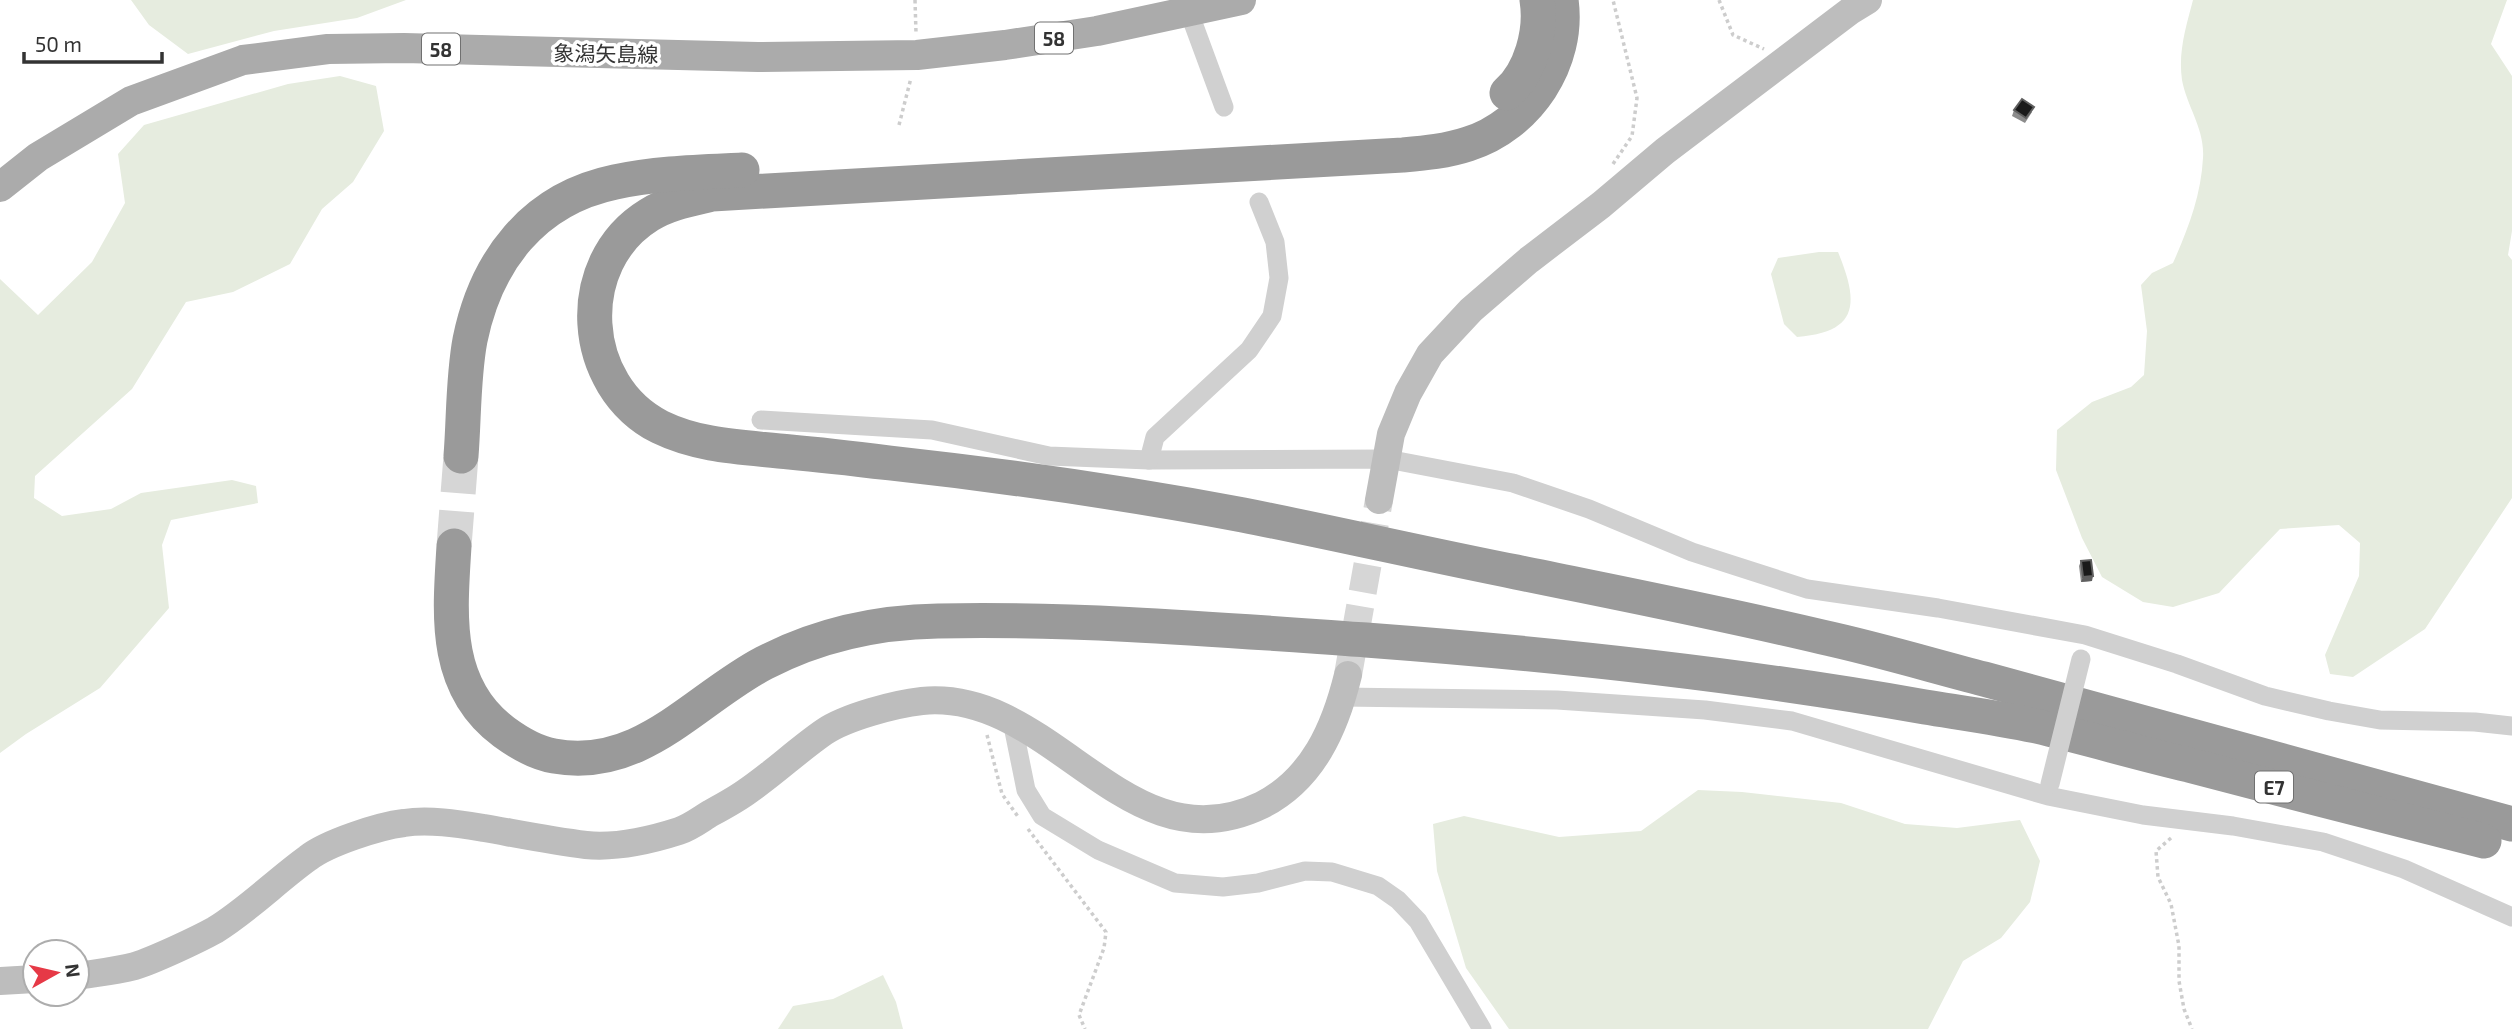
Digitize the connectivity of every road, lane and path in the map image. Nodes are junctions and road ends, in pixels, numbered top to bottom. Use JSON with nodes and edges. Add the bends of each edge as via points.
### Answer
{"nodes":[{"id":1,"x":915,"y":0,"type":"edge"},
{"id":2,"x":1241,"y":0,"type":"edge"},
{"id":3,"x":1537,"y":0,"type":"edge"},
{"id":4,"x":1561,"y":0,"type":"edge"},
{"id":5,"x":1613,"y":0,"type":"edge"},
{"id":6,"x":1719,"y":0,"type":"edge"},
{"id":7,"x":1868,"y":0,"type":"edge"},
{"id":8,"x":1188,"y":6,"type":"edge"},
{"id":9,"x":917,"y":55,"type":"junction"},
{"id":10,"x":1785,"y":59,"type":"junction"},
{"id":11,"x":1223,"y":107,"type":"dead end"},
{"id":12,"x":899,"y":125,"type":"dead end"},
{"id":13,"x":1612,"y":165,"type":"dead end"},
{"id":14,"x":0,"y":187,"type":"edge"},
{"id":15,"x":1259,"y":202,"type":"dead end"},
{"id":16,"x":761,"y":420,"type":"dead end"},
{"id":17,"x":461,"y":456,"type":"tunnel mouth"},
{"id":18,"x":1150,"y":460,"type":"junction"},
{"id":19,"x":1387,"y":460,"type":"junction"},
{"id":20,"x":1379,"y":500,"type":"tunnel mouth"},
{"id":21,"x":454,"y":546,"type":"tunnel mouth"},
{"id":22,"x":2085,"y":635,"type":"junction"},
{"id":23,"x":1345,"y":686,"type":"joint"},
{"id":24,"x":983,"y":708,"type":"junction"},
{"id":25,"x":2041,"y":711,"type":"junction"},
{"id":26,"x":1012,"y":721,"type":"junction"},
{"id":27,"x":2512,"y":726,"type":"edge"},
{"id":28,"x":2049,"y":790,"type":"junction"},
{"id":29,"x":2207,"y":823,"type":"junction"},
{"id":30,"x":2512,"y":824,"type":"edge"},
{"id":31,"x":2512,"y":848,"type":"edge"},
{"id":32,"x":2512,"y":917,"type":"edge"},
{"id":33,"x":91,"y":974,"type":"edge"},
{"id":34,"x":21,"y":980,"type":"edge"},
{"id":35,"x":0,"y":981,"type":"edge"},
{"id":36,"x":1085,"y":1029,"type":"edge"},
{"id":37,"x":1482,"y":1029,"type":"edge"},
{"id":38,"x":2192,"y":1029,"type":"edge"}],
"edges":[{"from":1,"to":9,"type":"path"},
{"from":2,"to":8,"type":"main road","name":"象潟矢島線","number":"58"},
{"from":3,"to":17,"type":"highway","via":[[1536,38],[1528,65],[1512,89],[1466,121],[1434,130],[711,172],[613,182],[578,193],[546,211],[496,265],[470,342]]},
{"from":4,"to":25,"type":"highway","via":[[1562,33],[1541,88],[1523,110],[1469,144],[1389,156],[712,194],[676,203],[648,215],[608,258],[596,287],[597,351],[627,404],[651,423],[682,438],[991,474],[1244,516],[1824,637]]},
{"from":5,"to":13,"type":"path","via":[[1637,98],[1632,136]]},
{"from":6,"to":10,"type":"path","via":[[1733,35]]},
{"from":7,"to":10,"type":"street"},
{"from":8,"to":9,"type":"main road","name":"象潟矢島線","number":"58","via":[[1071,35]]},
{"from":8,"to":11,"type":"street"},
{"from":9,"to":12,"type":"path"},
{"from":9,"to":14,"type":"main road","name":"象潟矢島線","number":"58","via":[[758,57],[404,48],[328,49],[243,60],[131,101],[38,157]]},
{"from":10,"to":19,"type":"street","via":[[1665,150],[1471,310],[1430,354],[1408,393],[1391,434]]},
{"from":15,"to":18,"type":"street","via":[[1275,242],[1279,278],[1272,316],[1249,350],[1155,437]]},
{"from":16,"to":18,"type":"street","via":[[932,430],[1049,456]]},
{"from":18,"to":19,"type":"street"},
{"from":19,"to":20,"type":"street"},
{"from":19,"to":22,"type":"street","via":[[1513,483],[1692,552],[1807,589]]},
{"from":21,"to":25,"type":"highway","via":[[453,645],[461,675],[476,703],[520,743],[548,755],[580,759],[610,756],[640,744],[738,678],[802,646],[848,632],[935,621],[1194,628],[1617,661],[1830,690]]},
{"from":22,"to":27,"type":"street","via":[[2265,696],[2329,711],[2380,720]]},
{"from":22,"to":28,"type":"street","bridge":true},
{"from":23,"to":26,"type":"street","via":[[1307,772],[1276,798],[1241,815],[1200,821],[1160,813],[1115,791]]},
{"from":23,"to":28,"type":"street","via":[[1705,710],[1792,721]]},
{"from":24,"to":26,"type":"street"},
{"from":24,"to":33,"type":"street","via":[[923,701],[877,710],[828,729],[748,791],[684,830],[640,841],[589,845],[455,824],[404,822],[334,842],[214,930],[136,966]]},
{"from":24,"to":36,"type":"path","via":[[1002,794],[1106,932],[1079,1015]]},
{"from":25,"to":30,"type":"highway","number":"E7"},
{"from":25,"to":31,"type":"highway","number":"E7"},
{"from":26,"to":37,"type":"street","via":[[1026,790],[1042,816],[1098,850],[1175,883],[1223,887],[1305,871],[1332,872],[1378,886],[1418,921]]},
{"from":28,"to":29,"type":"street","via":[[2143,815]]},
{"from":29,"to":32,"type":"street","via":[[2323,842],[2404,869]]},
{"from":29,"to":38,"type":"path","via":[[2174,835],[2156,851],[2158,877],[2171,904],[2179,946],[2183,1009]]},
{"from":34,"to":35,"type":"street"}]}
